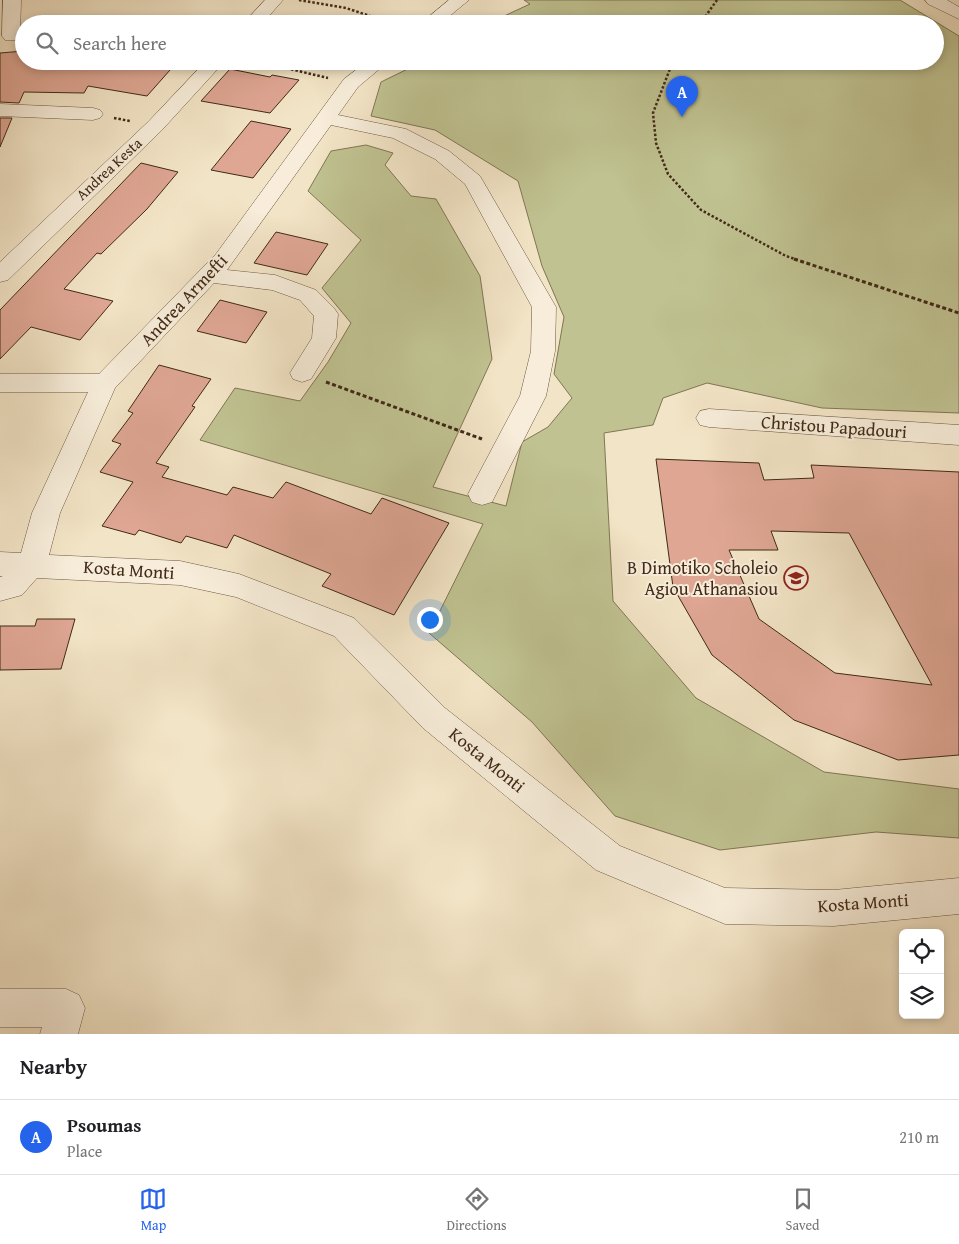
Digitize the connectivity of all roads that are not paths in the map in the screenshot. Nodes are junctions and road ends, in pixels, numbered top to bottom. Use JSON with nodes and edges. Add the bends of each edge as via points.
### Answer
{"nodes":[{"id":1,"x":12,"y":0,"type":"edge"},
{"id":2,"x":274,"y":0,"type":"edge"},
{"id":3,"x":460,"y":0,"type":"edge"},
{"id":4,"x":934,"y":0,"type":"edge"},
{"id":5,"x":959,"y":14,"type":"edge"},
{"id":6,"x":260,"y":15,"type":"edge"},
{"id":7,"x":441,"y":15,"type":"edge"},
{"id":8,"x":11,"y":36,"type":"dead end"},
{"id":9,"x":208,"y":70,"type":"edge"},
{"id":10,"x":368,"y":70,"type":"edge"},
{"id":11,"x":0,"y":110,"type":"edge"},
{"id":12,"x":93,"y":114,"type":"road end"},
{"id":13,"x":326,"y":118,"type":"junction"},
{"id":14,"x":0,"y":246,"type":"edge"},
{"id":15,"x":26,"y":248,"type":"junction"},
{"id":16,"x":0,"y":275,"type":"edge"},
{"id":17,"x":210,"y":275,"type":"junction"},
{"id":18,"x":302,"y":373,"type":"road end"},
{"id":19,"x":0,"y":383,"type":"edge"},
{"id":20,"x":105,"y":383,"type":"junction"},
{"id":21,"x":709,"y":418,"type":"dead end"},
{"id":22,"x":959,"y":435,"type":"edge"},
{"id":23,"x":482,"y":494,"type":"dead end"},
{"id":24,"x":0,"y":564,"type":"edge"},
{"id":25,"x":32,"y":564,"type":"junction"},
{"id":26,"x":0,"y":589,"type":"edge"},
{"id":27,"x":959,"y":896,"type":"edge"},
{"id":28,"x":0,"y":1008,"type":"edge"},
{"id":29,"x":59,"y":1034,"type":"edge"}],
"edges":[{"from":1,"to":8,"type":"street"},
{"from":2,"to":6,"type":"street"},
{"from":3,"to":7,"type":"street"},
{"from":4,"to":5,"type":"street"},
{"from":9,"to":15,"type":"street","name":"Andrea Kesta","via":[[156,126]]},
{"from":10,"to":13,"type":"street","name":"Andrea Armefti","via":[[351,83]]},
{"from":11,"to":12,"type":"street"},
{"from":13,"to":17,"type":"street","name":"Andrea Armefti"},
{"from":13,"to":23,"type":"street","via":[[400,133],[442,155],[474,180],[544,307],[543,350],[533,396]]},
{"from":14,"to":15,"type":"street"},
{"from":15,"to":16,"type":"street","name":"Andrea Kesta"},
{"from":17,"to":18,"type":"street","via":[[275,282],[308,295],[326,314],[324,338]]},
{"from":17,"to":20,"type":"street","name":"Andrea Armefti"},
{"from":19,"to":20,"type":"street"},
{"from":20,"to":25,"type":"street","name":"Andrea Armefti","via":[[46,513]]},
{"from":21,"to":22,"type":"street","name":"Christou Papadouri"},
{"from":24,"to":25,"type":"street","name":"Kosta Monti"},
{"from":25,"to":26,"type":"street","via":[[12,586]]},
{"from":25,"to":27,"type":"street","name":"Kosta Monti","via":[[180,573],[238,586],[344,627],[434,718],[608,858],[725,906],[834,908]]},
{"from":28,"to":29,"type":"street","via":[[66,1008]]}]}
